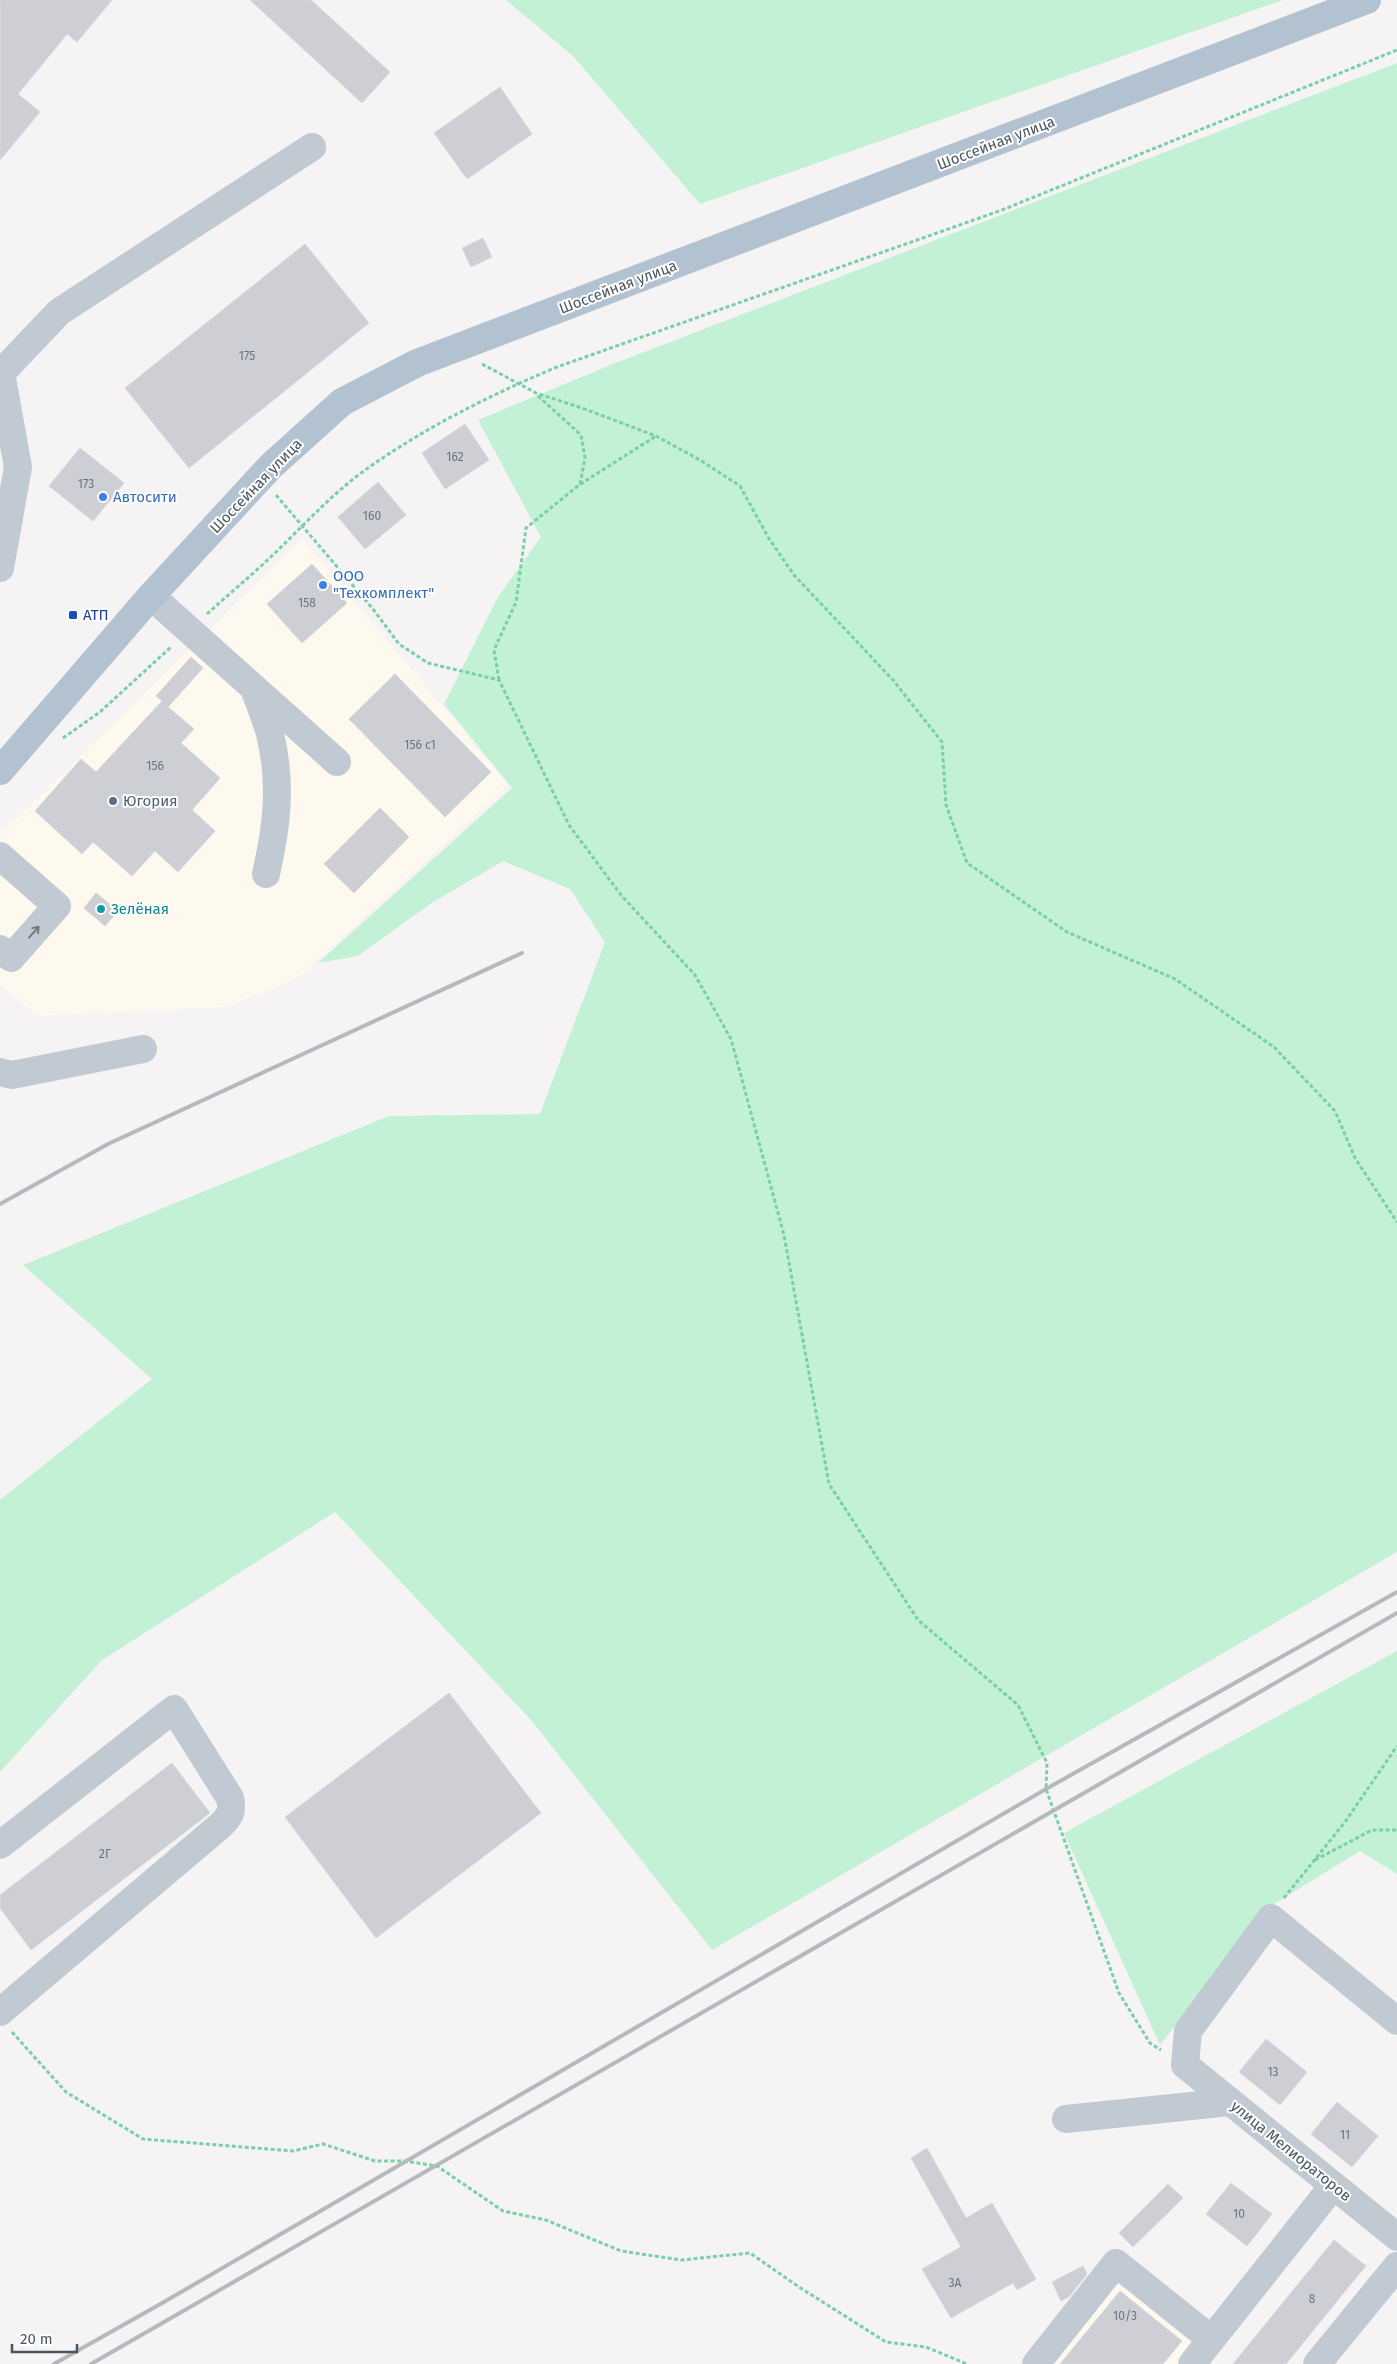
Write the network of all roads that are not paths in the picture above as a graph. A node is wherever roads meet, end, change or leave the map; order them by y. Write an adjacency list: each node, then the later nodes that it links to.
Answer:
1 (1367, 0): 5 (main road, Шоссейная улица)
2 (312, 147): 3 (street)
3 (9, 462): 4 (street)
4 (0, 568)
5 (152, 596): 6 (street); 8 (main road, Шоссейная улица)
6 (254, 689): 7 (street); 10 (street)
7 (337, 762)
8 (0, 771)
9 (0, 856): 11 (street, one-way to 9)
10 (266, 874)
11 (0, 949)
12 (143, 1049): 13 (street)
13 (0, 1072)
14 (0, 1845): 15 (street)
15 (3, 2020)
16 (1397, 2021): 17 (street, улица Мелиораторов)
17 (1230, 2102): 18 (street); 19 (street, улица Мелиораторов)
18 (1066, 2119)
19 (1333, 2186): 20 (street, улица Мелиораторов); 22 (street)
20 (1397, 2237)
21 (1397, 2266): 25 (street)
22 (1212, 2340): 23 (street); 24 (street)
23 (1036, 2364)
24 (1192, 2364)
25 (1317, 2364)

